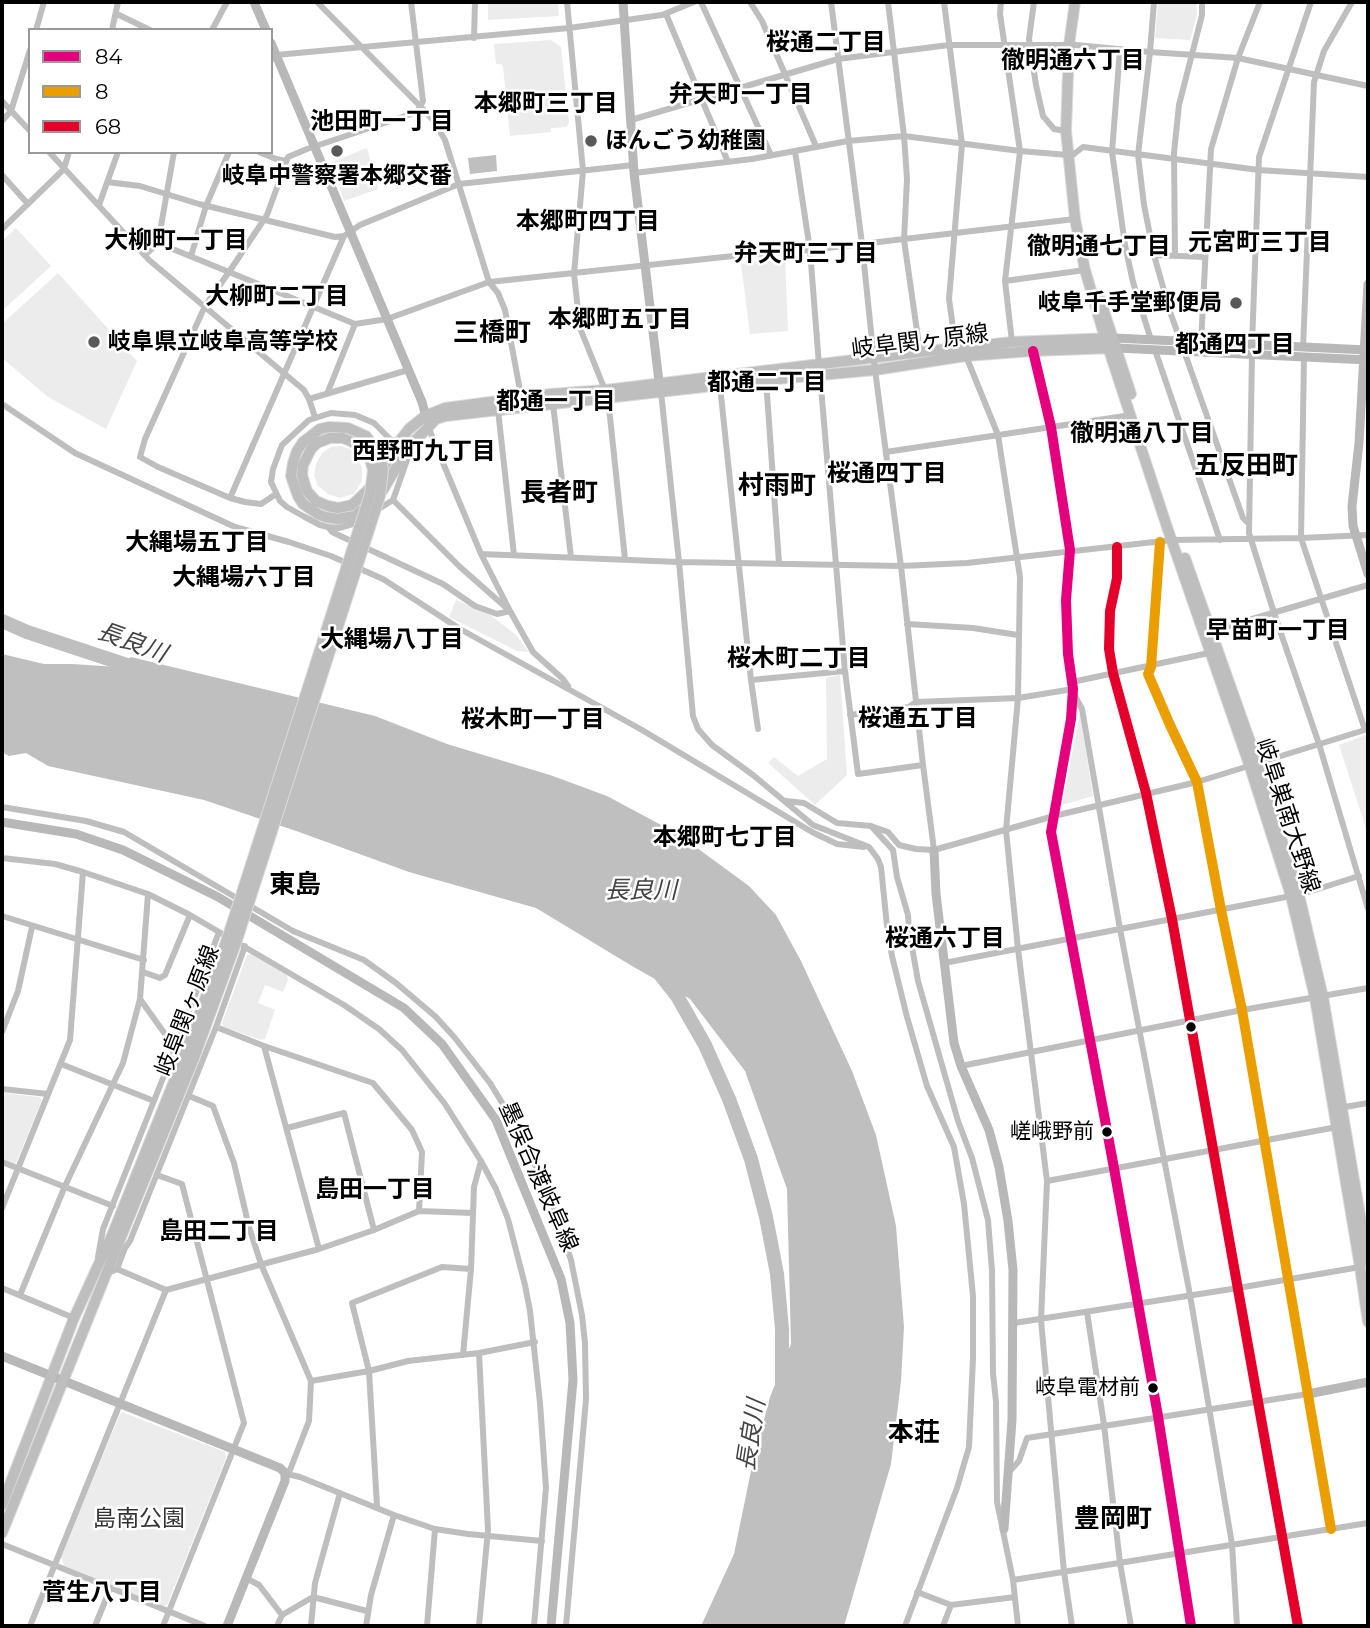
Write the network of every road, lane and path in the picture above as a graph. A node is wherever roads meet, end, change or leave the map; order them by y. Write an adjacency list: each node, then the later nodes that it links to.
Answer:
1 (44, 2): 28 (street)
2 (118, 2): 25 (street)
3 (227, 2): 31 (street)
4 (254, 2): 32 (street)
5 (317, 2): 40 (street)
6 (411, 2): 35 (street)
7 (475, 2): 34 (street)
8 (567, 2): 33 (street)
9 (623, 2): 27 (street)
10 (694, 2): 26 (street)
11 (702, 2): 53 (street)
12 (750, 2): 50 (street)
13 (831, 2): 48 (street)
14 (888, 2): 42 (street)
15 (944, 2): 38 (street)
16 (1001, 2): 36 (street)
17 (1034, 2): 37 (street)
18 (1075, 2): 39 (main road)
19 (1082, 2): 39 (main road)
20 (1154, 2): 43 (street)
21 (1202, 2): 44 (street)
22 (1260, 2): 47 (street)
23 (1311, 2): 49 (street)
24 (1352, 2): 51 (street)
25 (117, 14): 29 (street); 30 (street)
26 (666, 14): 27 (street); 54 (street)
27 (624, 19): 33 (street); 58 (street)
28 (37, 28)
29 (113, 28)
30 (146, 28)
31 (213, 28)
32 (265, 28)
33 (569, 29): 34 (street); 85 (street)
34 (474, 38): 35 (street)
35 (416, 42): 40 (street); 56 (street)
36 (1004, 44): 37 (street); 38 (street); 68 (street)
37 (1030, 44): 39 (street); 61 (street)
38 (949, 45): 42 (street); 64 (street)
39 (1073, 45): 41 (street); 61 (main road); 76 (main road)
40 (360, 47): 46 (street); 56 (street)
41 (1120, 49): 43 (street); 69 (street)
42 (894, 51): 48 (street); 62 (street)
43 (1150, 52): 44 (street); 78 (street)
44 (1192, 55): 47 (street); 79 (street)
45 (28, 56): 57 (street)
46 (274, 58): 65 (street)
47 (1238, 58): 49 (street); 82 (street)
48 (838, 59): 50 (street); 63 (street)
49 (1288, 69): 51 (street); 86 (street)
50 (785, 73): 53 (street); 66 (street)
51 (1316, 75): 52 (street); 87 (street)
52 (1368, 86)
53 (741, 88): 54 (street); 77 (street)
54 (702, 99): 58 (street); 81 (street)
55 (2, 101): 57 (street)
56 (421, 107): 65 (street); 91 (street)
57 (11, 111): 59 (street); 60 (street)
58 (631, 120): 84 (street)
59 (2, 121)
60 (28, 129)
61 (1066, 131): 76 (main road)
62 (904, 136): 63 (street); 64 (street); 102 (street)
63 (848, 141): 66 (street); 104 (street)
64 (962, 144): 68 (street); 101 (street)
65 (315, 146): 80 (street); 100 (street)
66 (816, 146): 67 (street)
67 (795, 151): 77 (street); 105 (street)
68 (1020, 151): 76 (street); 98 (street)
69 (1112, 152): 76 (street); 78 (street); 125 (street)
70 (51, 154): 83 (street)
71 (68, 154): 83 (street)
72 (117, 154): 90 (street)
73 (174, 154): 92 (street)
74 (228, 154): 95 (street)
75 (264, 154): 80 (street)
76 (1071, 154): 96 (main road); 123 (main road)
77 (771, 155): 81 (street)
78 (1138, 155): 79 (street); 106 (street)
79 (1174, 160): 82 (street); 109 (street)
80 (286, 161): 97 (street)
81 (728, 162): 84 (street)
82 (1209, 164): 86 (street); 110 (street)
83 (64, 169): 93 (street); 94 (street)
84 (634, 169): 85 (street); 111 (street)
85 (583, 170): 91 (street); 114 (street)
86 (1259, 170): 87 (street); 128 (street)
87 (1310, 174): 89 (street); 131 (street)
88 (2, 176): 93 (street)
89 (1368, 177)
90 (107, 182): 92 (street); 94 (street)
91 (459, 184): 100 (street); 116 (street)
92 (166, 194): 95 (street); 103 (street)
93 (28, 204): 99 (street)
94 (99, 205): 107 (street)
95 (206, 206): 97 (street); 108 (street)
96 (1075, 219): 98 (street); 112 (main road)
97 (264, 220): 100 (street); 113 (street)
98 (1011, 227): 101 (street); 115 (street)
99 (2, 229)
100 (347, 233): 119 (street); 120 (street)
101 (956, 234): 102 (street); 127 (street)
102 (904, 240): 104 (street); 130 (street)
103 (158, 243): 107 (street); 108 (street)
104 (862, 244): 105 (street); 134 (street)
105 (810, 250): 111 (street); 136 (street)
106 (1154, 254): 109 (street); 126 (street)
107 (145, 255): 118 (street)
108 (191, 256): 113 (street)
109 (1175, 256): 110 (street)
110 (1205, 257): 124 (street)
111 (645, 267): 114 (street); 141 (street)
112 (1085, 270): 115 (street); 123 (main road)
113 (229, 272): 118 (street); 119 (street)
114 (574, 274): 116 (street); 143 (street)
115 (1005, 281): 122 (street)
116 (489, 282): 120 (street); 145 (street)
117 (1368, 284): 132 (street)
118 (205, 306): 138 (street); 157 (street)
119 (312, 306): 121 (street); 138 (street)
120 (387, 319): 121 (street); 135 (street)
121 (355, 324): 142 (street)
122 (1012, 342): 123 (main road, 岐阜関ヶ原線); 127 (main road, 岐阜関ヶ原線)
123 (1111, 343): 125 (street); 129 (main road, 岐阜関ヶ原線); 149 (main road, 岐阜巣南大野線); 165 (main road, 岐阜巣南大野線)
124 (1201, 343): 126 (street); 128 (street)
125 (1153, 345): 126 (street); 166 (street)
126 (1182, 347): 128 (street); 159 (street)
127 (956, 349): 130 (main road, 岐阜関ヶ原線)
128 (1252, 350): 131 (street); 159 (street)
129 (1033, 351): 133 (main road, 岐阜関ヶ原線); 152 (street)
130 (920, 352): 134 (main road, 岐阜関ヶ原線)
131 (1303, 352): 132 (street); 163 (street)
132 (1366, 355): 162 (street)
133 (966, 356): 137 (main road, 岐阜関ヶ原線); 153 (street)
134 (874, 358): 136 (main road, 岐阜関ヶ原線); 137 (street)
135 (408, 370): 142 (street); 151 (street)
136 (819, 370): 137 (main road, 岐阜関ヶ原線); 139 (main road, 岐阜関ヶ原線); 141 (main road, 岐阜関ヶ原線); 178 (street)
137 (875, 370): 155 (street)
138 (284, 372): 144 (street); 157 (street)
139 (766, 380): 140 (main road, 岐阜関ヶ原線); 177 (street)
140 (720, 386): 141 (main road, 岐阜関ヶ原線); 176 (street)
141 (660, 387): 143 (main road, 岐阜関ヶ原線); 175 (street)
142 (327, 394): 144 (street)
143 (606, 394): 145 (main road, 岐阜関ヶ原線); 147 (main road, 岐阜関ヶ原線); 174 (street)
144 (309, 399): 150 (street)
145 (523, 403): 147 (main road, 岐阜関ヶ原線); 148 (main road, 岐阜関ヶ原線); 151 (main road, 岐阜関ヶ原線)
146 (2, 404): 194 (street)
147 (552, 404): 172 (street)
148 (498, 410): 151 (main road, 岐阜関ヶ原線); 171 (street)
149 (1131, 415): 152 (street); 165 (main road, 岐阜巣南大野線)
150 (315, 417): 154 (street); 156 (street)
151 (427, 421): 154 (main road, 岐阜関ヶ原線); 170 (street)
152 (1051, 427): 153 (street); 169 (street)
153 (998, 435): 155 (street); 173 (street)
154 (404, 444): 158 (street); 277 (main road, 岐阜関ヶ原線, bridge)
155 (886, 452): 179 (street)
156 (276, 494): 157 (street); 160 (street)
157 (230, 498)
158 (393, 500): 160 (street); 183 (street)
159 (1250, 524): 164 (street)
160 (328, 527): 183 (street)
161 (1368, 535): 162 (street)
162 (1356, 536): 163 (street); 180 (street)
163 (1301, 538): 164 (street); 182 (street)
164 (1251, 539): 166 (street); 184 (street)
165 (1175, 540): 166 (street); 167 (street); 186 (main road, 岐阜巣南大野線); 188 (main road, 岐阜巣南大野線)
166 (1220, 540)
167 (1160, 542): 168 (street); 189 (street)
168 (1117, 547): 169 (street); 191 (street)
169 (1070, 550): 173 (street); 193 (street)
170 (481, 554): 171 (street); 183 (street)
171 (514, 555): 172 (street)
172 (570, 557): 174 (street)
173 (1018, 558): 179 (street); 187 (street)
174 (625, 559): 175 (street)
175 (679, 562): 176 (street); 205 (street)
176 (740, 563): 177 (street); 192 (street)
177 (779, 563): 178 (street)
178 (835, 564): 179 (street); 190 (street)
179 (901, 566): 185 (street)
180 (1368, 574)
181 (1368, 585): 182 (street)
182 (1321, 599): 184 (street); 199 (street)
183 (510, 611): 194 (street)
184 (1274, 613): 186 (street); 200 (street)
185 (907, 624): 187 (street); 196 (street)
186 (1211, 631): 202 (main road, 岐阜巣南大野線)
187 (1018, 635): 195 (street)
188 (1209, 653): 189 (street); 202 (main road, 岐阜巣南大野線)
189 (1151, 667): 191 (street); 203 (street)
190 (845, 671): 192 (street); 197 (street)
191 (1113, 673): 193 (street); 204 (street)
192 (751, 680): 198 (street)
193 (1072, 688): 195 (street); 206 (street); 208 (street)
194 (569, 689): 212 (street)
195 (1018, 698): 196 (street); 211 (street)
196 (916, 702): 197 (street); 201 (street)
197 (849, 715): 201 (street)
198 (758, 729)
199 (1367, 729): 200 (street)
200 (1319, 744): 202 (street); 216 (street)
201 (923, 765): 213 (street)
202 (1254, 765): 203 (street); 218 (main road, 岐阜巣南大野線)
203 (1197, 782): 204 (street); 220 (street)
204 (1146, 793): 206 (street); 223 (street)
205 (784, 801): 210 (street); 212 (street)
206 (1099, 805): 208 (street); 225 (street)
207 (2, 807): 349 (street)
208 (1054, 816): 211 (street); 228 (street)
209 (2, 822): 348 (street, 墨俣合渡岐阜線)
210 (871, 826): 213 (street); 315 (street)
211 (1006, 830): 213 (street); 230 (street)
212 (869, 847): 330 (street)
213 (934, 850): 232 (street)
214 (2, 858): 215 (street)
215 (83, 872): 217 (street); 227 (street)
216 (1359, 876): 218 (street); 219 (street)
217 (148, 894): 221 (street); 231 (street)
218 (1295, 895): 220 (street); 235 (main road, 岐阜巣南大野線)
219 (1368, 909)
220 (1221, 910): 223 (street); 237 (street)
221 (190, 915): 226 (street); 233 (street)
222 (2, 916): 224 (street)
223 (1172, 919): 225 (street); 238 (street)
224 (32, 927): 227 (street); 241 (street)
225 (1120, 929): 228 (street); 240 (street)
226 (219, 932): 229 (street); 244 (street)
227 (79, 939): 231 (street); 246 (street)
228 (1070, 939): 230 (street); 242 (street)
229 (245, 946): 239 (street); 260 (street)
230 (1018, 949): 232 (street); 245 (street)
231 (144, 960): 233 (street)
232 (944, 963): 247 (street)
233 (143, 972): 236 (street)
234 (1368, 988): 235 (street)
235 (1319, 998): 237 (street); 254 (main road, 岐阜巣南大野線)
236 (140, 999): 244 (street); 248 (street)
237 (1242, 1010): 238 (street); 257 (street)
238 (1191, 1020): 240 (street); 258 (street)
239 (216, 1027): 243 (street); 251 (street)
240 (1140, 1030): 242 (street); 259 (street)
241 (2, 1032)
242 (1090, 1041): 245 (street); 263 (street)
243 (264, 1046): 256 (street); 269 (street)
244 (175, 1048): 252 (street)
245 (1031, 1052): 247 (street); 265 (street)
246 (61, 1063): 248 (street); 250 (street)
247 (961, 1066): 290 (street)
248 (114, 1084): 252 (street); 266 (street)
249 (2, 1089): 250 (street)
250 (48, 1094): 262 (street)
251 (189, 1096): 264 (street); 273 (street)
252 (154, 1101): 267 (street)
253 (1368, 1103): 254 (street)
254 (1338, 1108): 255 (main road, 岐阜巣南大野線); 274 (main road, 岐阜巣南大野線)
255 (1337, 1127): 257 (street); 274 (main road, 岐阜巣南大野線)
256 (288, 1128): 271 (street); 272 (street)
257 (1264, 1140): 258 (street); 279 (street)
258 (1214, 1149): 259 (street); 281 (street)
259 (1164, 1158): 263 (street); 283 (street)
260 (481, 1161): 270 (street); 291 (street)
261 (2, 1162): 262 (street)
262 (18, 1168): 266 (street); 268 (street)
263 (1114, 1168): 265 (street); 285 (street)
264 (157, 1175): 275 (street); 278 (street)
265 (1047, 1181): 288 (street)
266 (65, 1186): 267 (street); 284 (street)
267 (113, 1206): 277 (street)
268 (2, 1208)
269 (419, 1211): 270 (street); 271 (street)
270 (473, 1213): 276 (street)
271 (374, 1230): 272 (street)
272 (319, 1249): 273 (street)
273 (261, 1264): 278 (street); 297 (street)
274 (1364, 1264): 279 (street); 289 (main road, 岐阜巣南大野線)
275 (117, 1269): 277 (street); 282 (street)
276 (471, 1269): 293 (street); 295 (street)
277 (100, 1273): 287 (main road, 岐阜関ヶ原線); 296 (main road, 岐阜関ヶ原線)
278 (207, 1279): 282 (street); 306 (street)
279 (1288, 1279): 281 (street); 299 (street)
280 (2, 1288): 284 (street)
281 (1238, 1288): 283 (street); 300 (street)
282 (166, 1290): 301 (street)
283 (1190, 1294): 285 (street); 302 (street)
284 (20, 1295): 287 (street)
285 (1137, 1303): 286 (street); 303 (street)
286 (1087, 1312): 288 (street); 304 (street)
287 (75, 1318): 296 (main road, 岐阜関ヶ原線)
288 (1041, 1320): 290 (street); 305 (street)
289 (1368, 1322)
290 (1014, 1323): 308 (street)
291 (535, 1342): 292 (street); 320 (street)
292 (479, 1353): 293 (street); 318 (street)
293 (463, 1354): 295 (street)
294 (2, 1356): 296 (street)
295 (369, 1371): 297 (street); 311 (street)
296 (58, 1378): 301 (street); 310 (main road, 岐阜関ヶ原線); 317 (main road, 岐阜関ヶ原線)
297 (311, 1381): 307 (street)
298 (1368, 1382): 299 (street)
299 (1308, 1394): 300 (street); 314 (street)
300 (1259, 1401): 302 (street); 319 (street)
301 (120, 1404): 306 (street); 325 (street)
302 (1209, 1409): 303 (street); 322 (street)
303 (1158, 1416): 304 (street); 323 (street)
304 (1104, 1425): 305 (street); 324 (street)
305 (1052, 1433): 308 (street); 326 (street)
306 (233, 1449): 307 (street); 335 (street)
307 (285, 1473): 309 (street); 327 (street)
308 (1008, 1473): 315 (street)
309 (340, 1493): 311 (street); 331 (street)
310 (2, 1505)
311 (377, 1506): 312 (street)
312 (394, 1515): 316 (street); 334 (street)
313 (1368, 1522): 314 (street)
314 (1331, 1528): 319 (street)
315 (1004, 1529): 328 (street)
316 (435, 1530): 318 (street); 345 (street)
317 (2, 1533)
318 (488, 1535): 320 (street); 346 (street)
319 (1283, 1536): 322 (street); 357 (street)
320 (542, 1541): 347 (street)
321 (2, 1544): 325 (street)
322 (1232, 1545): 323 (street); 356 (street)
323 (1179, 1553): 324 (street); 355 (street)
324 (1121, 1563): 326 (street); 354 (street)
325 (54, 1566): 329 (street); 337 (street)
326 (1064, 1572): 328 (street); 353 (street)
327 (246, 1578): 336 (street); 341 (street)
328 (1013, 1580): 332 (street)
329 (110, 1589): 335 (street); 338 (street)
330 (917, 1592): 333 (street); 350 (street)
331 (313, 1597): 334 (street); 336 (street); 343 (street)
332 (1015, 1597): 333 (street); 352 (street)
333 (951, 1605): 351 (street)
334 (367, 1611): 344 (street)
335 (169, 1612): 339 (street); 340 (street)
336 (282, 1615): 342 (street)
337 (30, 1626)
338 (95, 1626)
339 (163, 1626)
340 (205, 1626)
341 (227, 1626)
342 (278, 1626)
343 (311, 1626)
344 (366, 1626)
345 (427, 1626)
346 (479, 1626)
347 (534, 1626)
348 (551, 1626)
349 (566, 1626)
350 (905, 1626)
351 (943, 1626)
352 (1018, 1626)
353 (1072, 1626)
354 (1131, 1626)
355 (1191, 1626)
356 (1237, 1626)
357 (1298, 1626)

